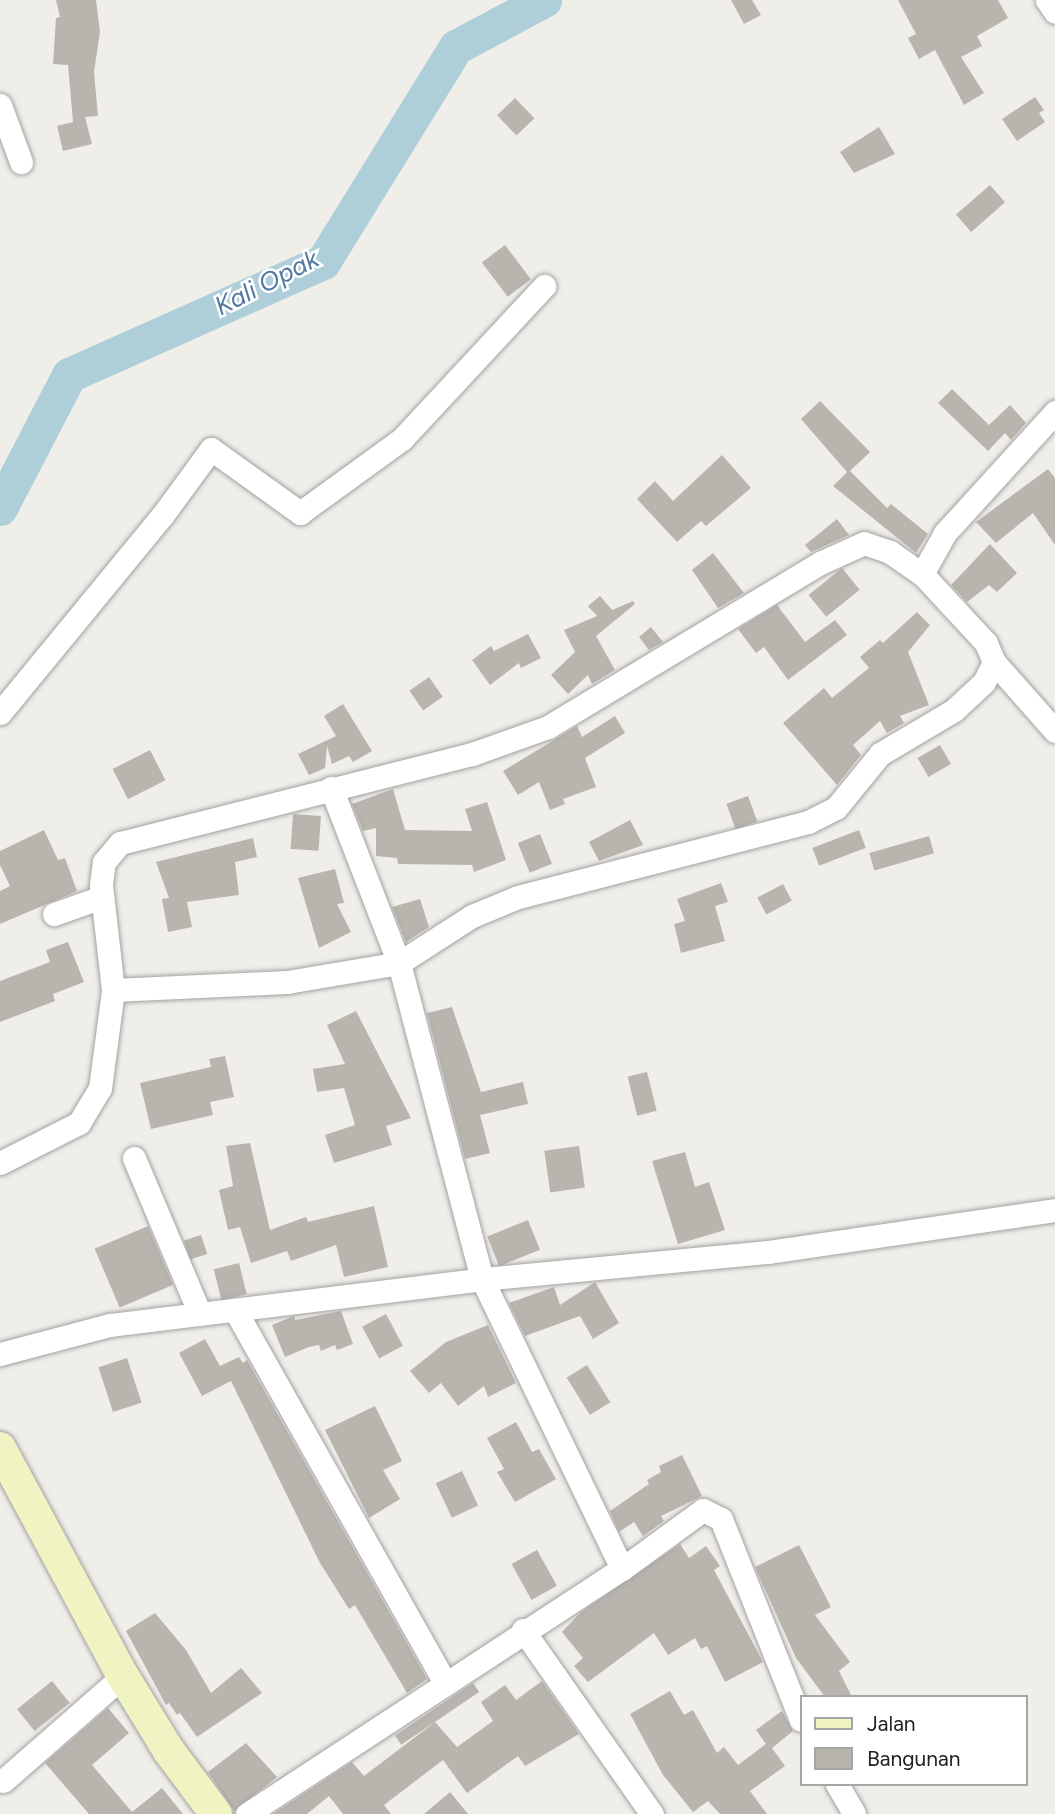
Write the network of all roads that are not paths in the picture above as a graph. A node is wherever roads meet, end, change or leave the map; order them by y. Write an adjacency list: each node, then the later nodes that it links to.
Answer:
1 (1047, 0): 2 (street)
2 (1055, 12)
3 (0, 105): 4 (street)
4 (21, 162)
5 (544, 286): 9 (street)
6 (1055, 412): 7 (street)
7 (922, 574): 8 (street); 11 (street)
8 (994, 662): 10 (street); 14 (street)
9 (0, 713)
10 (1055, 731)
11 (331, 788): 12 (street); 14 (street)
12 (102, 897): 13 (street); 15 (street)
13 (54, 914)
14 (398, 962): 15 (street); 19 (street)
15 (113, 990): 17 (street)
16 (134, 1158): 21 (street)
17 (0, 1163)
18 (1055, 1210): 19 (street)
19 (482, 1279): 20 (street); 24 (street)
20 (235, 1310): 21 (street); 27 (street)
21 (200, 1314): 22 (street)
22 (0, 1354)
23 (0, 1448): 26 (street)
24 (622, 1569): 25 (street); 28 (street)
25 (523, 1630): 27 (street); 33 (street)
26 (123, 1676): 29 (street); 31 (street)
27 (446, 1684): 32 (street)
28 (800, 1717)
29 (3, 1781)
30 (838, 1786): 34 (street)
31 (216, 1814)
32 (247, 1814)
33 (652, 1814)
34 (854, 1814)

